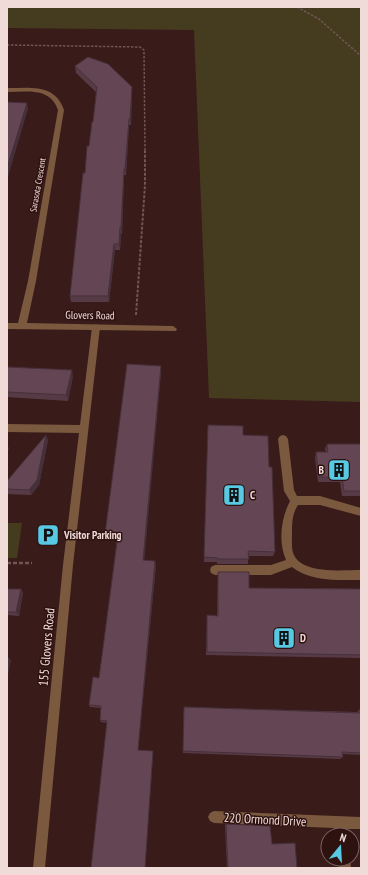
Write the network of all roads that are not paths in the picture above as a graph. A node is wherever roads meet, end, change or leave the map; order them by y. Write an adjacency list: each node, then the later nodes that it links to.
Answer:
1 (7, 90): 3 (street, Sarasota Crescent)
2 (7, 326): 3 (street, Glovers Road)
3 (22, 326): 4 (street, Glovers Road)
4 (96, 327): 5 (street, Glovers Road); 7 (lane, 155 Glovers Road)
5 (174, 329)
6 (7, 428): 7 (lane)
7 (84, 429): 18 (lane, 155 Glovers Road)
8 (283, 439): 9 (lane)
9 (295, 501): 10 (lane); 11 (lane)
10 (361, 512)
11 (293, 562): 12 (lane); 13 (lane)
12 (215, 570)
13 (361, 575)
14 (214, 817): 16 (lane, 220 Ormond Drive)
15 (361, 823): 17 (lane, 220 Ormond Drive)
16 (320, 827)
17 (347, 827)
18 (39, 868)

